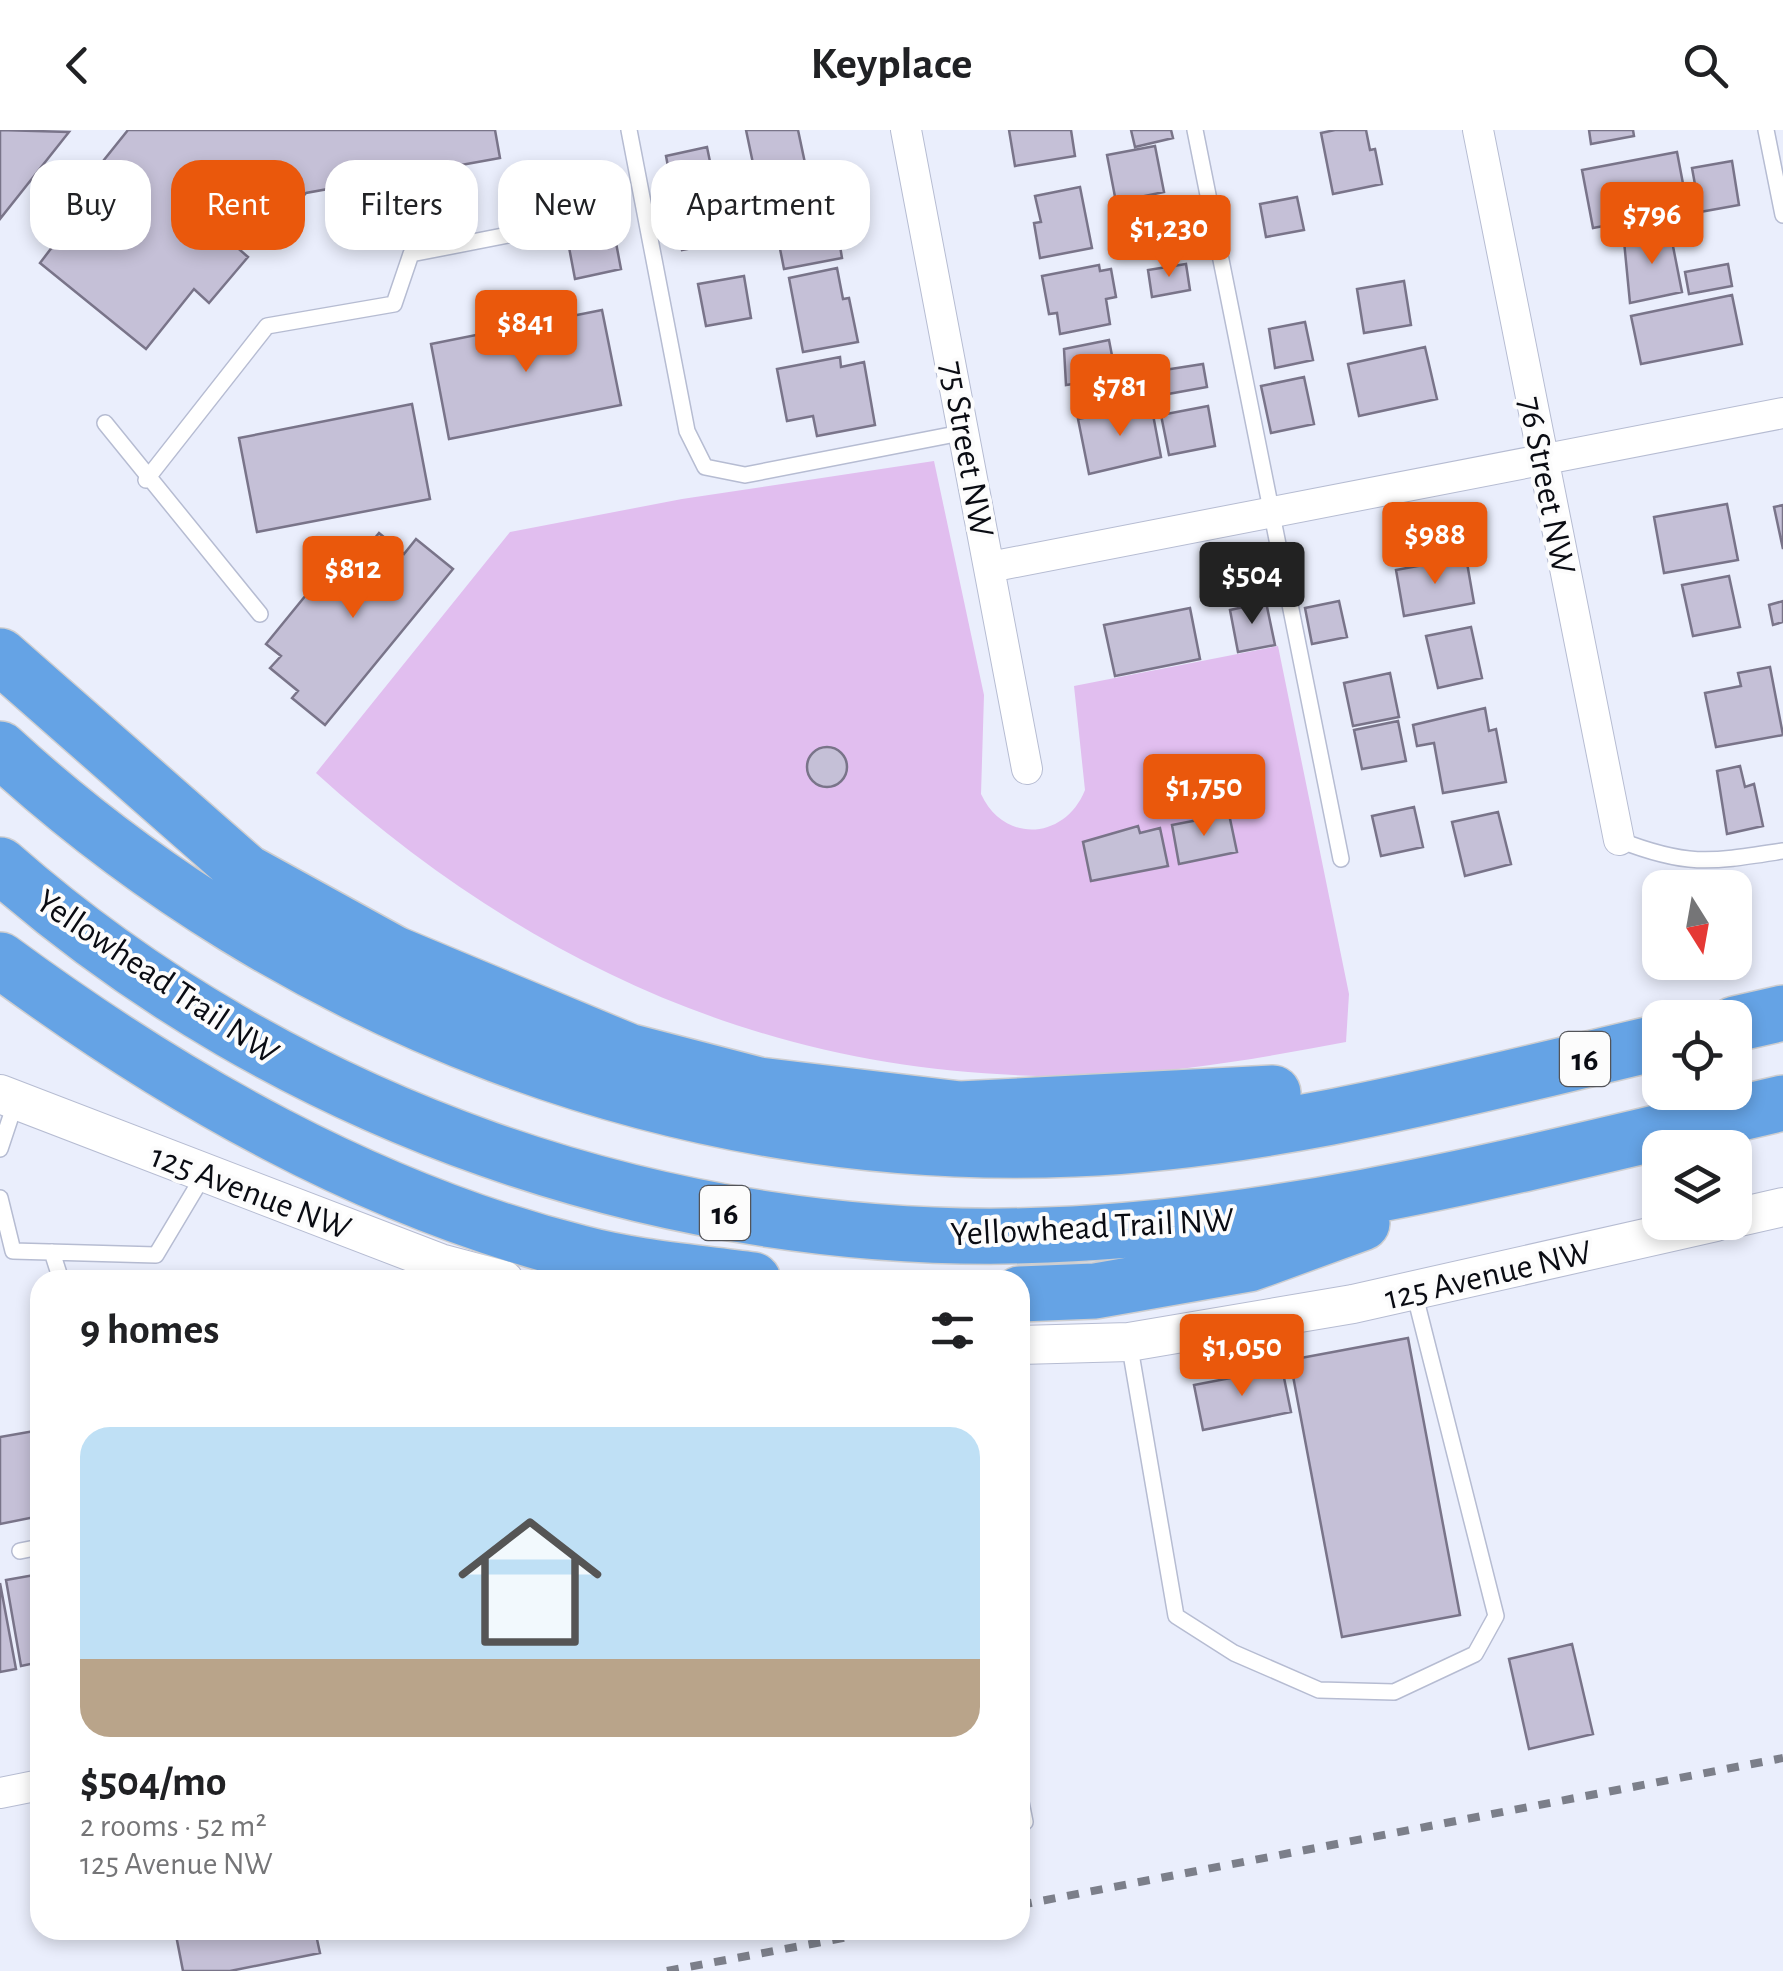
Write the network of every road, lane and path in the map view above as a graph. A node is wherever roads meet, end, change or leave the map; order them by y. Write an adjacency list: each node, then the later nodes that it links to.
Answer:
1 (629, 130): 10 (lane)
2 (906, 130): 10 (street, 75 Street NW)
3 (1195, 130): 13 (lane)
4 (1478, 130): 11 (street, 76 Street NW)
5 (1766, 130): 6 (lane)
6 (1783, 215)
7 (498, 238): 12 (lane)
8 (1783, 414): 11 (street)
9 (104, 424): 12 (lane)
10 (966, 432): 14 (street, 75 Street NW)
11 (1543, 460): 13 (street); 19 (street, 76 Street NW)
12 (146, 480): 15 (lane)
13 (1268, 512): 14 (street); 21 (lane)
14 (990, 567): 18 (street, 75 Street NW)
15 (260, 614)
16 (0, 656): 27 (highway)
17 (0, 749): 27 (highway, 16)
18 (1027, 769)
19 (1619, 840): 20 (lane)
20 (1783, 852)
21 (1341, 859)
22 (0, 866): 31 (highway, Yellowhead Trail NW / 16)
23 (0, 960): 40 (highway)
24 (1783, 1012): 25 (highway)
25 (1752, 1020)
26 (1642, 1046): 27 (highway, 16)
27 (1511, 1077)
28 (8, 1098): 30 (lane); 32 (street, 125 Avenue NW)
29 (1783, 1104): 31 (highway, Yellowhead Trail NW / 16)
30 (0, 1150)
31 (1531, 1162): 42 (highway)
32 (204, 1173): 37 (lane); 39 (street, 125 Avenue NW)
33 (0, 1198): 37 (lane)
34 (1783, 1208): 35 (street)
35 (1752, 1214)
36 (1642, 1239): 41 (street, 125 Avenue NW)
37 (52, 1252): 38 (lane)
38 (58, 1270)
39 (466, 1270)
40 (687, 1270)
41 (1413, 1290): 43 (street, 125 Avenue NW); 43 (lane)
42 (1030, 1294)
43 (1129, 1342): 44 (street, 125 Avenue NW)
44 (1030, 1345)
45 (30, 1548): 46 (lane)
46 (20, 1550)
47 (30, 1787): 48 (street)
48 (0, 1793)

